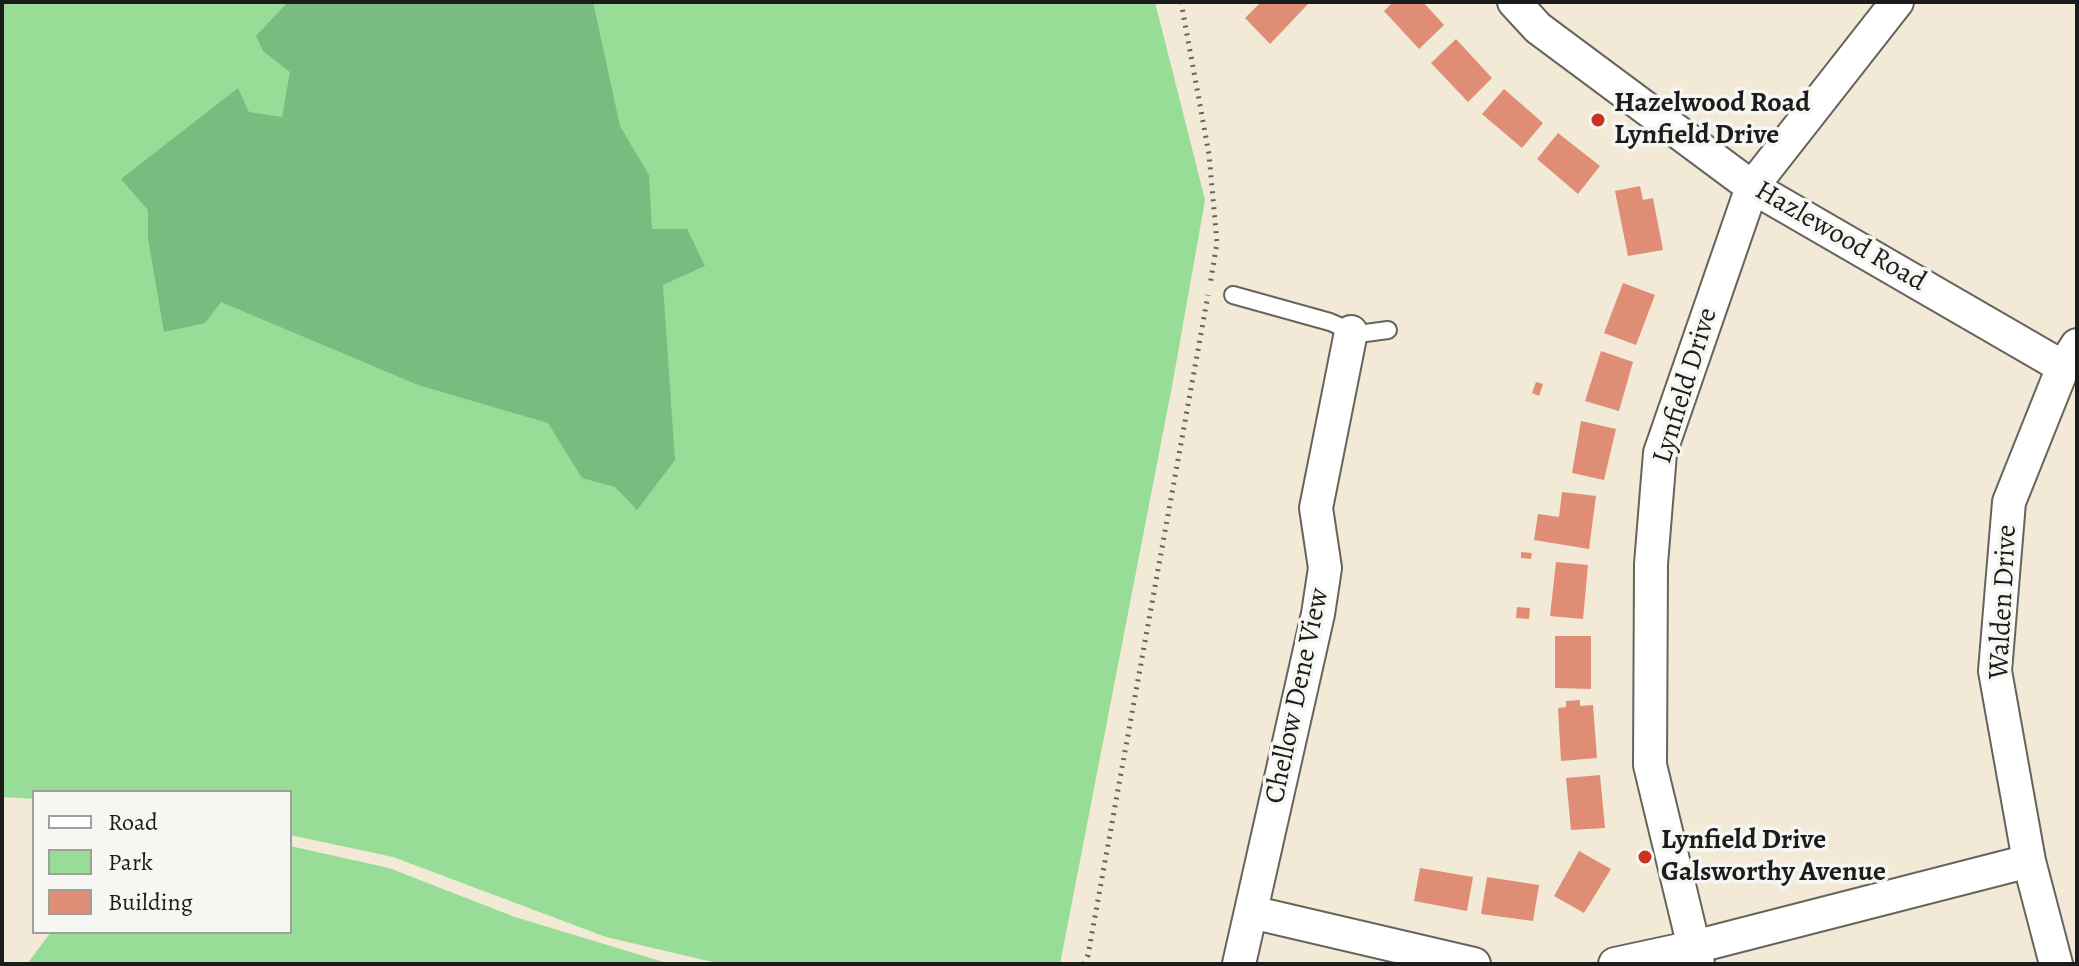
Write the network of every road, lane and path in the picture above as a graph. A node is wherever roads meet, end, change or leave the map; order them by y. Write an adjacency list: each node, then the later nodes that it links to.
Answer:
1 (1181, 2): 12 (path)
2 (1514, 2): 4 (street, Hazlewood Road)
3 (1897, 2): 4 (street, Lynfield Drive)
4 (1752, 187): 8 (street, Hazlewood Road); 11 (street, Lynfield Drive)
5 (1233, 295): 7 (lane)
6 (1388, 330): 7 (lane)
7 (1351, 332): 10 (street, Chellow Dene View)
8 (2070, 356): 9 (street, Walden Drive)
9 (2029, 861): 11 (street); 16 (street, Walden Drive)
10 (1251, 912): 13 (street, Chellow Dene View); 14 (street)
11 (1696, 956): 15 (street)
12 (1084, 964)
13 (1239, 964)
14 (1474, 964)
15 (1615, 964)
16 (2056, 964)

